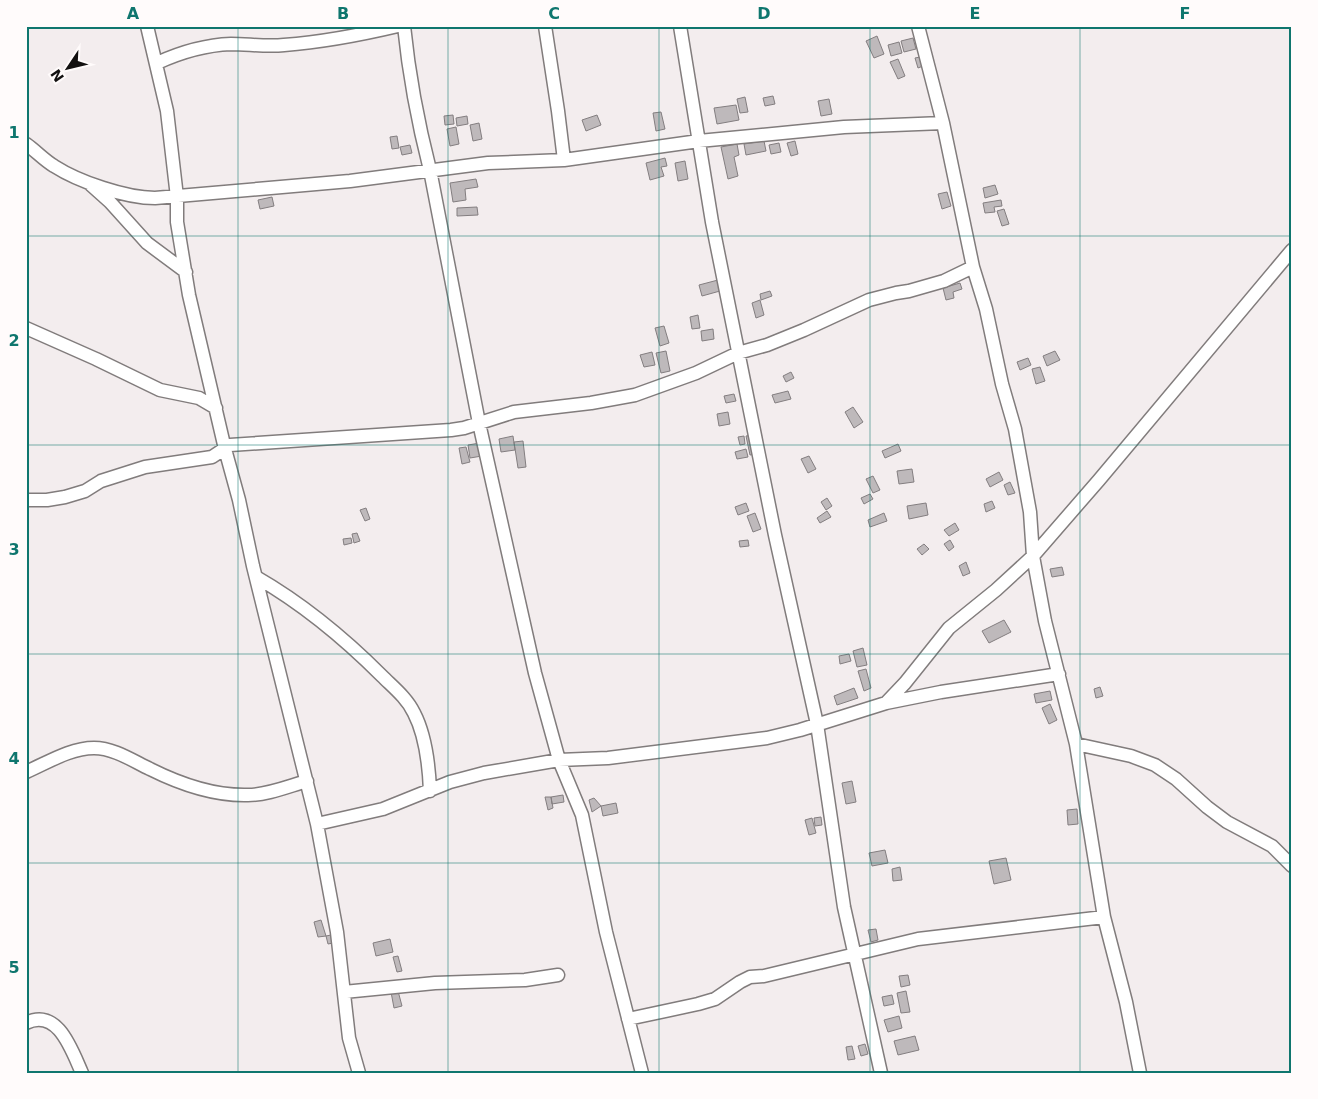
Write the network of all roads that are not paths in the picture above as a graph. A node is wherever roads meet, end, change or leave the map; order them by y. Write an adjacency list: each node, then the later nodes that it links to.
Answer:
1 (148, 26): 7 (street)
2 (398, 26): 7 (street)
3 (404, 26): 12 (street)
4 (545, 26): 11 (street)
5 (680, 26): 9 (street)
6 (918, 26): 8 (street)
7 (157, 63): 14 (street)
8 (943, 123): 9 (street); 16 (street)
9 (699, 140): 11 (street); 19 (street)
10 (26, 144): 13 (street)
11 (564, 160): 12 (street)
12 (430, 170): 14 (street); 21 (street)
13 (88, 182): 14 (street); 17 (street)
14 (177, 197): 17 (street)
15 (1292, 250): 24 (street)
16 (973, 267): 19 (street); 24 (street)
17 (186, 272): 20 (street)
18 (26, 328): 20 (street)
19 (738, 353): 21 (street); 28 (street)
20 (216, 408): 22 (street)
21 (479, 423): 22 (street); 30 (street)
22 (225, 448): 23 (street); 25 (street)
23 (26, 500)
24 (1033, 556): 26 (street); 27 (street)
25 (256, 577): 32 (street); 33 (street)
26 (1059, 674): 27 (street); 29 (street)
27 (886, 703): 28 (street)
28 (817, 724): 30 (street); 37 (street)
29 (1076, 744): 35 (street); 36 (street)
30 (560, 760): 33 (street); 40 (street)
31 (26, 772): 32 (street)
32 (308, 781): 34 (street)
33 (430, 791): 34 (street)
34 (318, 824): 39 (street)
35 (1292, 866)
36 (1104, 916): 37 (street); 46 (street)
37 (856, 954): 40 (street); 45 (street)
38 (558, 975): 39 (street)
39 (344, 992): 43 (street)
40 (628, 1019): 44 (street)
41 (26, 1023): 42 (street)
42 (82, 1073)
43 (358, 1073)
44 (642, 1073)
45 (881, 1073)
46 (1140, 1073)

